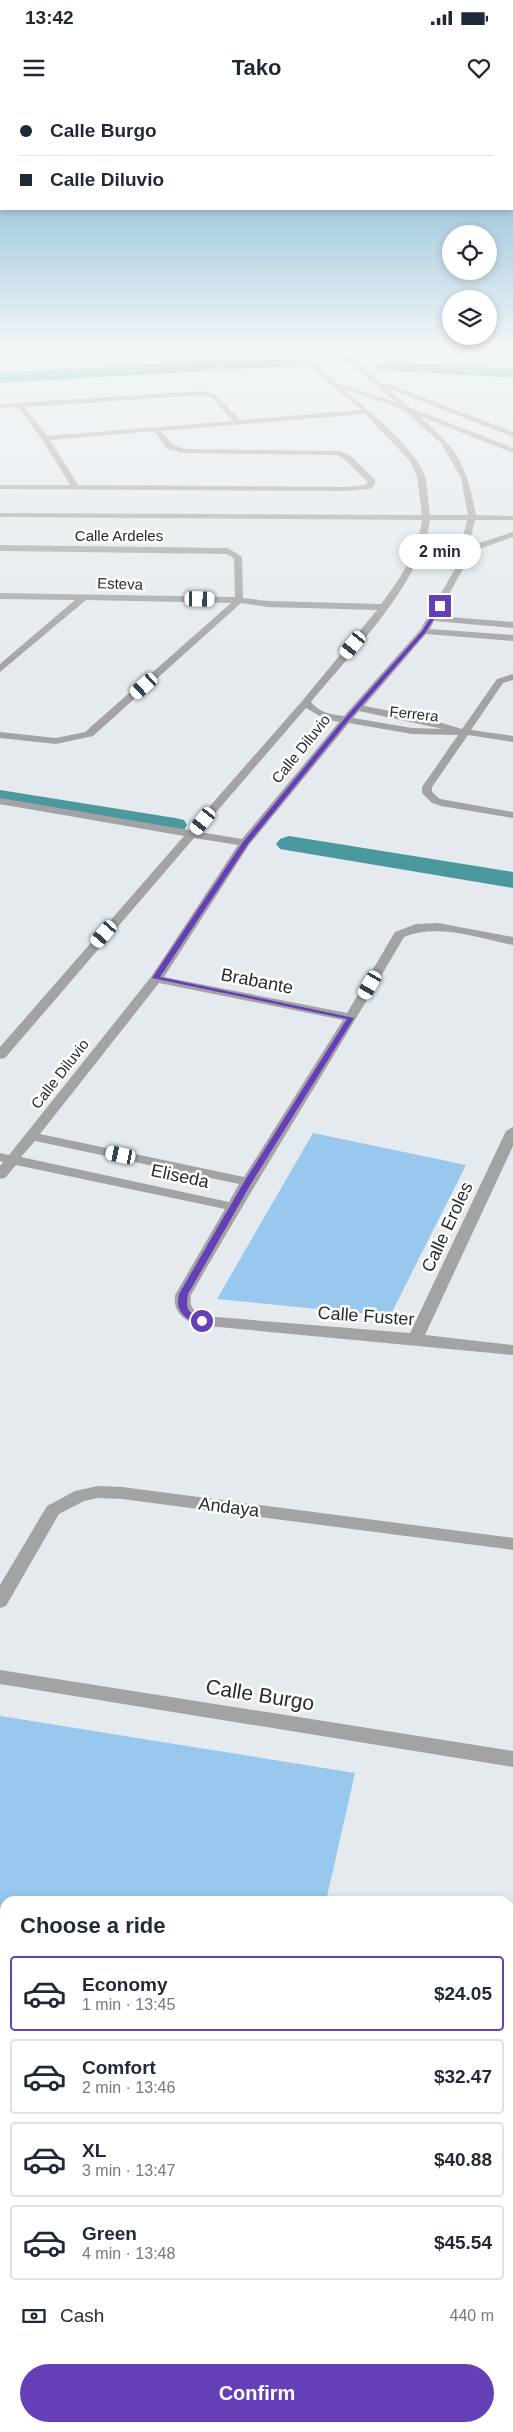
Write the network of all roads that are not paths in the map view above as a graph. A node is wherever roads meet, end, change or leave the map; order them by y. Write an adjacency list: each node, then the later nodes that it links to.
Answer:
1 (56, 456): 6 (street)
2 (344, 456): 6 (street)
3 (408, 456): 9 (street, Calle Diluvio)
4 (453, 456): 10 (street, Calle Diluvio)
5 (0, 487): 6 (street)
6 (76, 487)
7 (0, 515): 9 (street)
8 (513, 518): 10 (street)
9 (426, 521): 10 (street); 11 (street); 20 (street, Calle Diluvio)
10 (472, 521): 12 (street); 15 (street, Calle Diluvio)
11 (0, 523)
12 (513, 525)
13 (513, 534): 15 (street)
14 (0, 548): 19 (street, Calle Ardeles)
15 (464, 556): 21 (street, Calle Diluvio)
16 (0, 596): 17 (street, Esteva)
17 (85, 596): 19 (street, Esteva); 25 (street)
18 (336, 596): 19 (street, Esteva)
19 (239, 600): 20 (street, Esteva); 31 (street)
20 (384, 607): 27 (street, Calle Diluvio)
21 (433, 618): 22 (street); 23 (street, Calle Diluvio)
22 (513, 625)
23 (424, 631): 24 (street); 28 (street, Calle Diluvio)
24 (513, 638)
25 (0, 669)
26 (512, 677): 30 (street)
27 (306, 702): 29 (street, Ferrera); 35 (street, Calle Diluvio)
28 (358, 708): 29 (street, Calle Diluvio); 30 (street, Ferrera)
29 (346, 720): 30 (street, Ferrera); 36 (street, Calle Diluvio)
30 (465, 732): 32 (street, Ferrera); 34 (street)
31 (0, 735)
32 (513, 739)
33 (0, 802): 35 (street)
34 (513, 815)
35 (191, 835): 36 (street); 40 (street, Calle Diluvio)
36 (245, 843): 38 (street, Calle Diluvio)
37 (513, 941): 39 (street)
38 (156, 978): 39 (street, Brabante); 42 (street, Calle Diluvio)
39 (351, 1018): 45 (street)
40 (0, 1055)
41 (513, 1131): 47 (street, Calle Eroles)
42 (32, 1136): 43 (street, Calle Diluvio); 45 (street, Eliseda)
43 (7, 1158): 44 (street, Calle Diluvio); 46 (street, Eliseda)
44 (0, 1175)
45 (248, 1182): 46 (street)
46 (234, 1207): 47 (street, Calle Fuster)
47 (415, 1339): 48 (street, Calle Fuster)
48 (513, 1350)
49 (513, 1544): 50 (street, Andaya)
50 (0, 1601)
51 (0, 1677): 52 (street, Calle Burgo)
52 (513, 1759)

